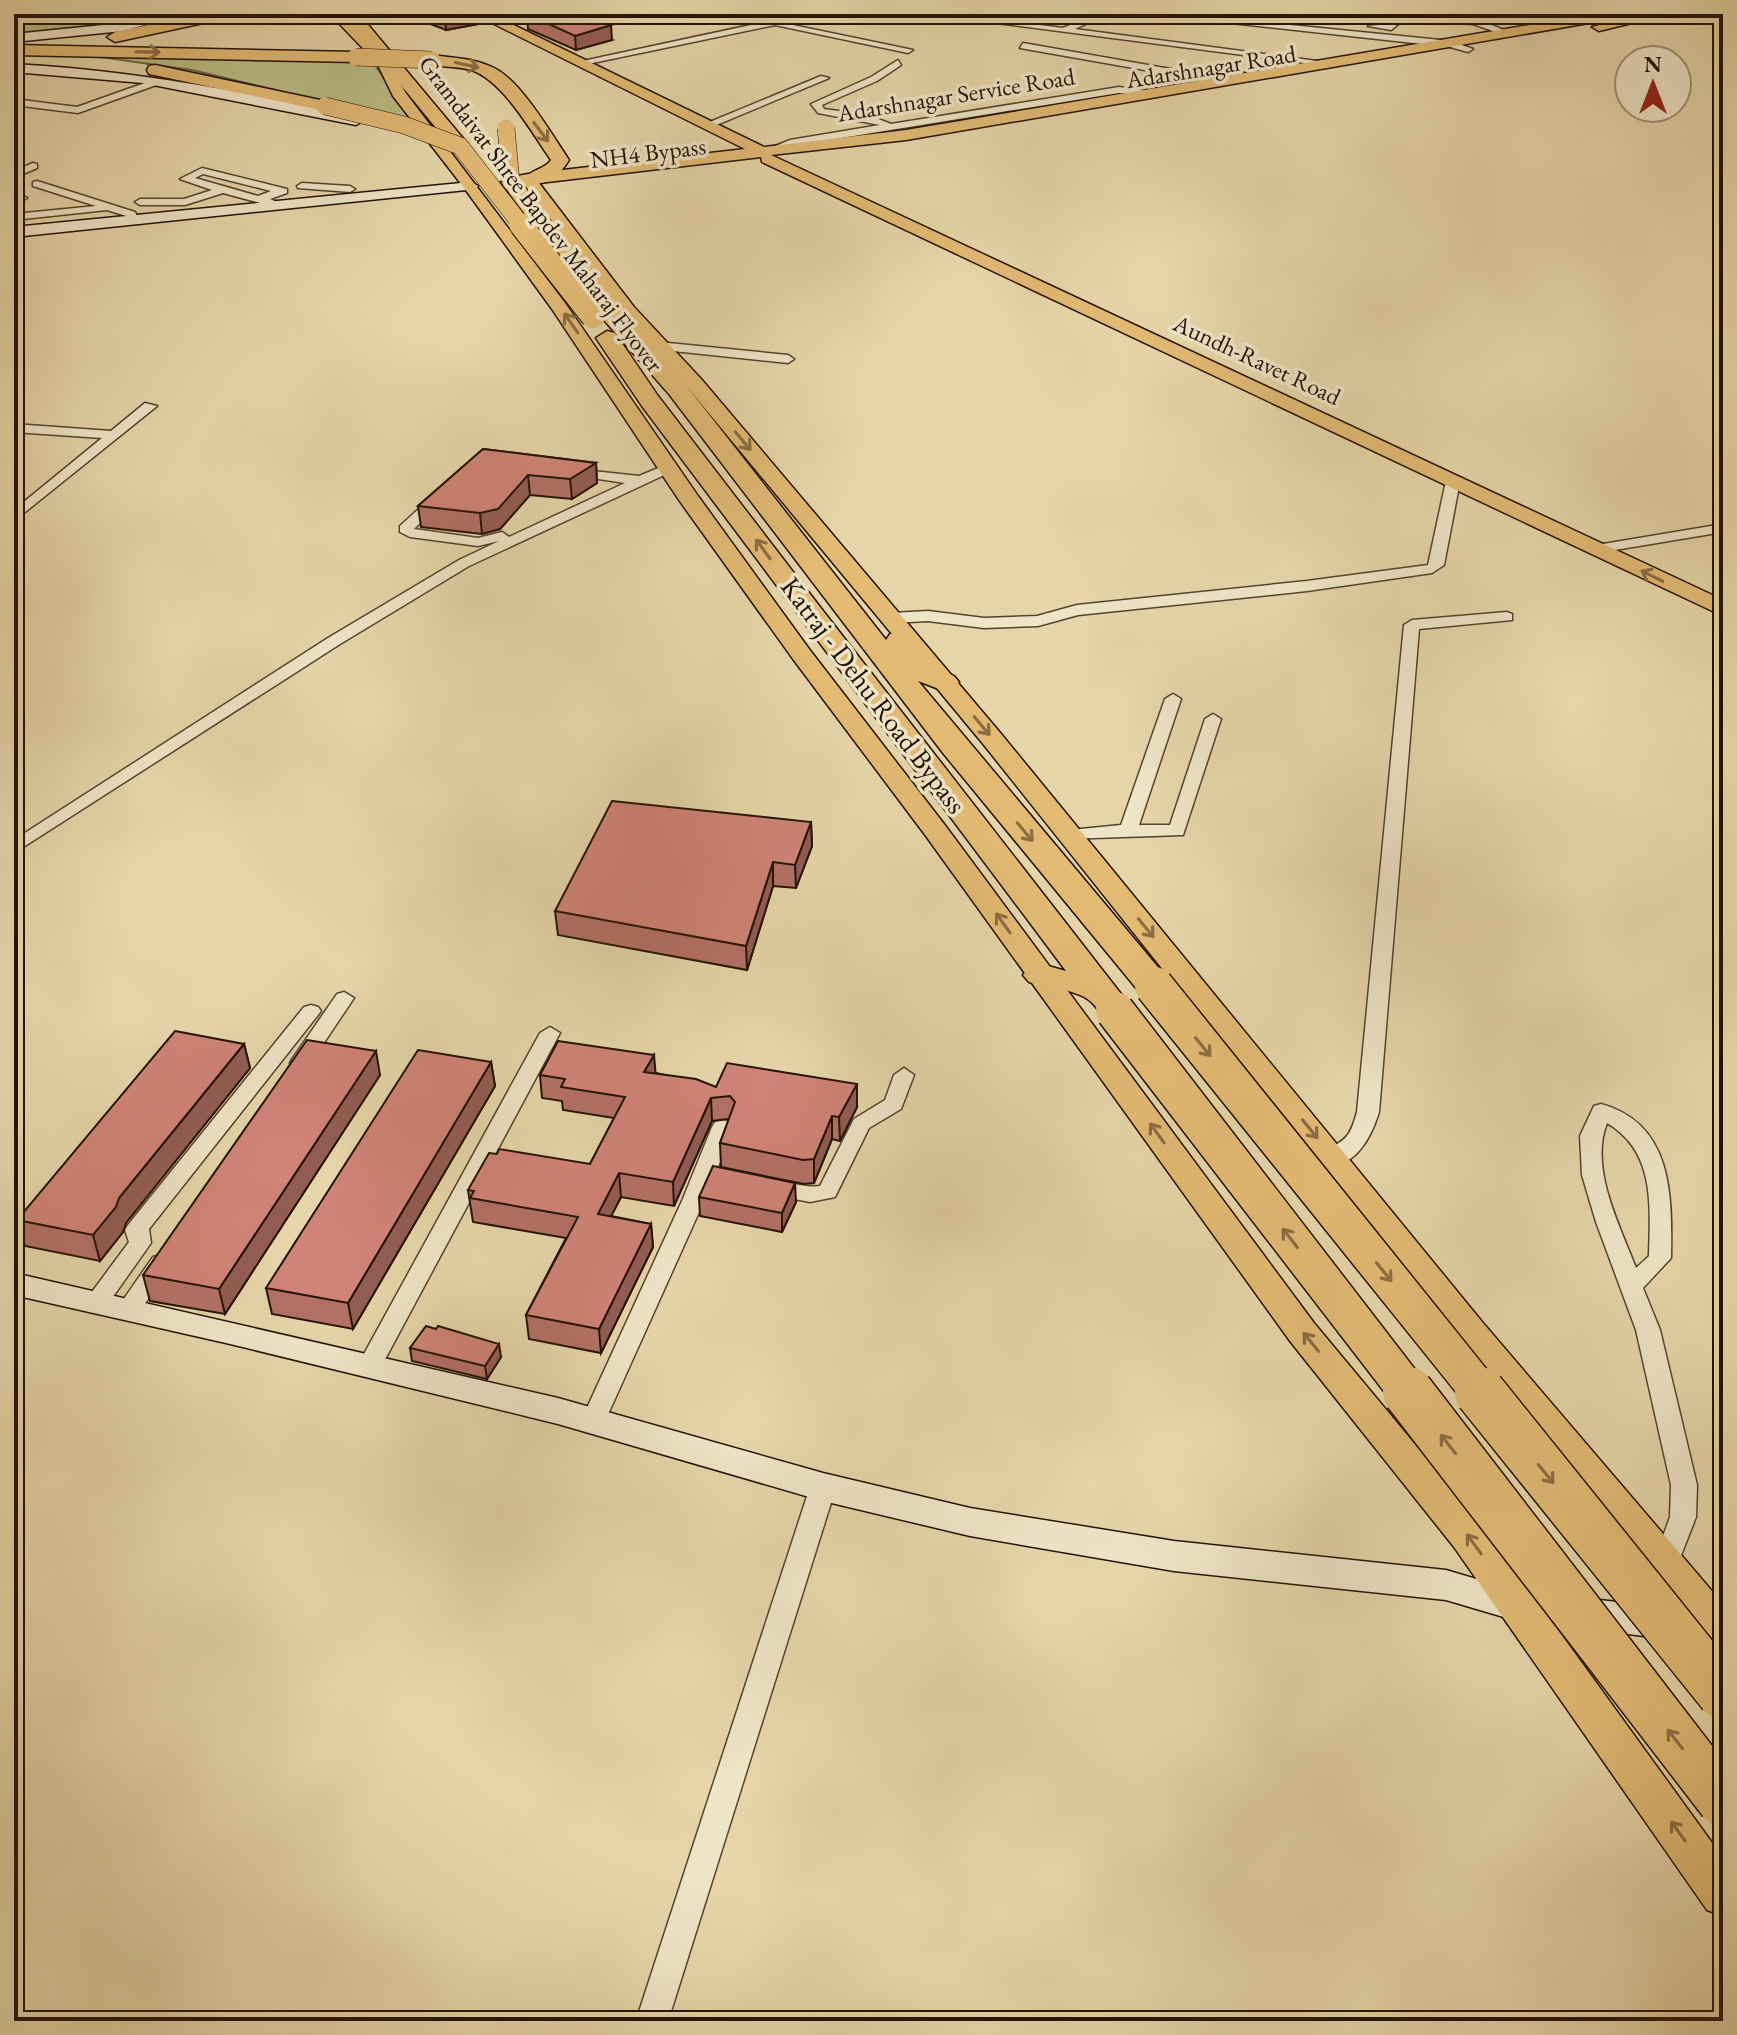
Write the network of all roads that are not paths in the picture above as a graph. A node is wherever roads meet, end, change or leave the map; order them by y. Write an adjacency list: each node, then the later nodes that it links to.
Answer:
1 (222, 14): 15 (highway)
2 (337, 14): 32 (main road)
3 (351, 14): 32 (highway)
4 (370, 14): 40 (highway, Gramdaivat Shree Bapdev Maharaj Flyover)
5 (481, 14): 33 (main road, Aundh-Ravet Road)
6 (815, 14): 18 (street)
7 (1103, 14): 19 (street)
8 (1153, 14): 21 (street)
9 (1248, 14): 14 (street)
10 (1347, 14): 14 (street)
11 (1487, 14): 17 (street)
12 (1618, 14): 17 (main road, Adarshnagar Road)
13 (1662, 14): 28 (main road, Adarshnagar Road)
14 (1400, 18): 22 (street)
15 (175, 20): 23 (main road); 27 (highway)
16 (977, 20): 19 (street)
17 (1586, 20): 22 (main road, Adarshnagar Road)
18 (770, 23): 20 (street); 33 (street)
19 (1066, 30): 35 (street)
20 (816, 32): 29 (street); 30 (street)
21 (1331, 32): 24 (street); 25 (street)
22 (1510, 34): 25 (main road, Adarshnagar Road)
23 (14, 39)
24 (1322, 43)
25 (1451, 44): 28 (street); 35 (main road, Adarshnagar Road)
26 (1023, 46): 42 (street)
27 (14, 48): 38 (highway, one-way to 38, bridge)
28 (1468, 49): 54 (main road, Adarshnagar Road)
29 (908, 50)
30 (857, 51)
31 (14, 57): 41 (highway)
32 (386, 60): 52 (highway, Gramdaivat Shree Bapdev Maharaj Flyover); 52 (main road)
33 (583, 62): 50 (main road, Aundh-Ravet Road)
34 (898, 63): 51 (street)
35 (1327, 63): 42 (main road, Adarshnagar Road)
36 (14, 68): 39 (main road)
37 (824, 78): 50 (street)
38 (498, 79): 59 (highway, bridge); 59 (highway, one-way to 59)
39 (156, 82): 44 (main road); 46 (street)
40 (430, 82)
41 (222, 83): 44 (highway); 52 (highway, bridge)
42 (1210, 83): 43 (main road, Adarshnagar Road)
43 (1157, 93): 45 (street, Adarshnagar Service Road); 47 (main road, Adarshnagar Road)
44 (244, 96): 52 (main road)
45 (1049, 100): 47 (main road); 48 (street, Adarshnagar Service Road)
46 (14, 102)
47 (1068, 108): 49 (main road, Adarshnagar Road)
48 (960, 114): 49 (main road); 51 (street, Adarshnagar Service Road)
49 (981, 123): 53 (main road, Adarshnagar Road)
50 (710, 124): 53 (main road, Aundh-Ravet Road)
51 (889, 125): 53 (street, Adarshnagar Service Road)
52 (459, 143): 59 (highway, Gramdaivat Shree Bapdev Maharaj Flyover); 63 (main road); 76 (highway, Gramdaivat Shree Bapdev Maharaj Flyover, bridge)
53 (765, 156): 54 (main road, Adarshnagar Road); 58 (main road, NH4 Bypass); 86 (main road, Aundh-Ravet Road)
54 (793, 156): 90 (main road, Aundh-Ravet Road)
55 (33, 166): 56 (street)
56 (14, 175)
57 (355, 175): 64 (street)
58 (598, 178): 59 (main road, NH4 Bypass); 69 (main road)
59 (525, 180): 63 (main road, NH4 Bypass); 69 (main road); 76 (highway, Gramdaivat Shree Bapdev Maharaj Flyover)
60 (37, 184): 68 (street)
61 (155, 186): 70 (street)
62 (302, 186): 64 (street)
63 (471, 186): 66 (main road); 79 (main road, one-way to 63)
64 (350, 189): 66 (street)
65 (219, 191): 70 (street)
66 (369, 196): 67 (main road)
67 (277, 199): 67 (street); 74 (main road)
68 (91, 201): 71 (street); 72 (street)
69 (546, 201): 78 (main road)
70 (140, 202): 74 (street)
71 (113, 208): 73 (street); 74 (street)
72 (14, 209)
73 (14, 217)
74 (132, 217): 75 (main road)
75 (14, 232)
76 (602, 316): 78 (highway, Gramdaivat Shree Bapdev Maharaj Flyover); 78 (highway, Gramdaivat Shree Bapdev Maharaj Flyover)
77 (788, 359): 78 (street)
78 (665, 371): 79 (highway); 94 (highway, Katraj - Dehu Road Bypass); 96 (main road, one-way to 96); 105 (highway, Katraj - Dehu Road Bypass, one-way to 78)
79 (616, 387): 84 (main road)
80 (150, 406): 82 (street)
81 (14, 428): 82 (street)
82 (113, 435): 88 (street)
83 (553, 469): 85 (street)
84 (655, 474): 85 (street); 102 (street); 103 (main road, one-way to 84)
85 (611, 477): 87 (street)
86 (1453, 481): 91 (main road, Aundh-Ravet Road); 96 (street)
87 (454, 484)
88 (14, 517)
89 (1723, 528): 90 (street)
90 (1623, 544): 91 (street); 92 (main road, Aundh-Ravet Road)
91 (1597, 549): 93 (main road, Aundh-Ravet Road, one-way to 91)
92 (1723, 591)
93 (1723, 609)
94 (850, 614): 97 (highway); 124 (highway, Katraj - Dehu Road Bypass, one-way to 124, bridge)
95 (1507, 617): 111 (street)
96 (892, 618): 97 (main road)
97 (944, 682): 101 (main road, one-way to 101)
98 (1173, 699): 100 (street)
99 (1213, 719): 100 (street)
100 (1128, 830): 101 (street)
101 (1070, 835): 111 (main road, one-way to 111)
102 (14, 848)
103 (1041, 975): 105 (highway); 121 (main road, one-way to 103)
104 (344, 998): 109 (street)
105 (1106, 1000): 125 (highway, Katraj - Dehu Road Bypass, one-way to 105, bridge)
106 (311, 1011): 116 (street)
107 (550, 1033): 117 (street)
108 (904, 1075): 112 (street)
109 (291, 1076)
110 (723, 1127): 118 (street)
111 (1333, 1158): 120 (main road)
112 (750, 1183)
113 (174, 1245): 116 (street)
114 (14, 1284): 116 (main road)
115 (1631, 1286): 115 (street); 120 (street)
116 (113, 1306): 117 (main road)
117 (370, 1365): 118 (main road)
118 (593, 1421): 119 (main road)
119 (823, 1487): 121 (main road); 127 (street)
120 (1666, 1564): 122 (main road)
121 (1520, 1608): 123 (main road); 126 (main road, one-way to 121)
122 (1723, 1633)
123 (1723, 1642)
124 (1723, 1694)
125 (1723, 1801)
126 (1723, 1895)
127 (652, 2021)

